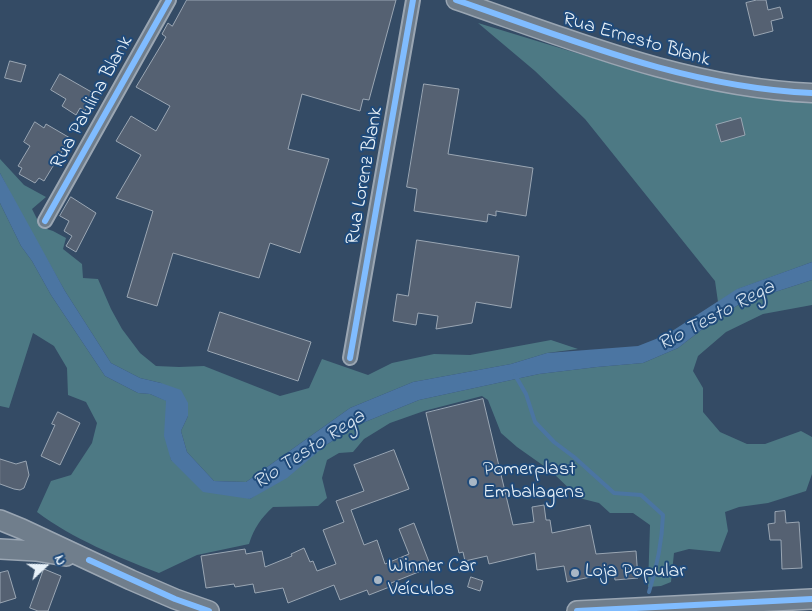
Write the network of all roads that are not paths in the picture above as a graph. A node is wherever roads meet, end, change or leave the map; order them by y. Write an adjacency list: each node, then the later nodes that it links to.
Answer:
1 (169, 0): 5 (street, Rua Paulina Blank)
2 (413, 0): 6 (street, Rua Lorenz Blank)
3 (456, 0): 4 (street, Rua Ernesto Blank)
4 (812, 94)
5 (45, 221)
6 (350, 358)
7 (0, 520): 9 (main road)
8 (0, 549): 9 (main road)
9 (89, 560): 11 (main road)
10 (812, 599): 12 (main road)
11 (209, 611)
12 (577, 611)

